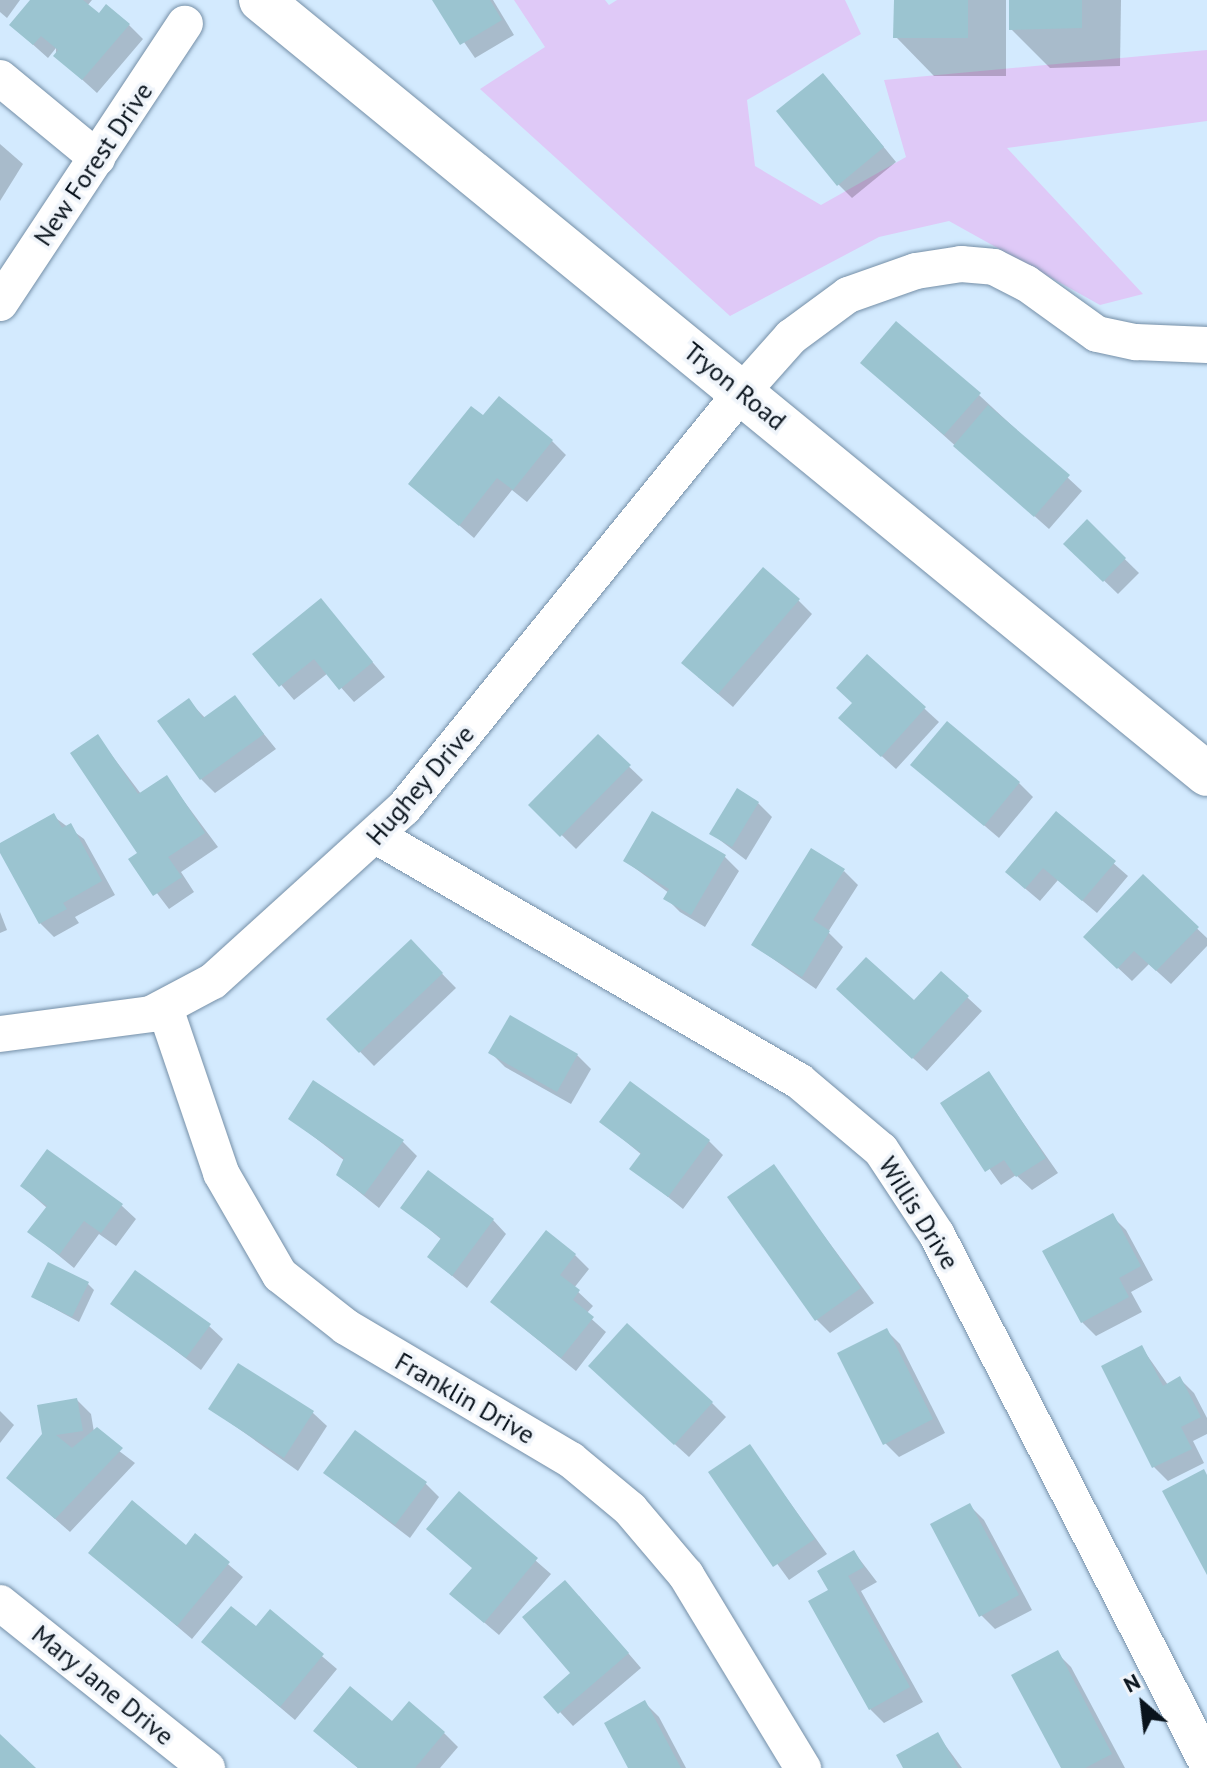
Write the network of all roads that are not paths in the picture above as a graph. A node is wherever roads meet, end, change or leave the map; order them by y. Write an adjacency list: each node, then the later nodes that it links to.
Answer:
1 (261, 0): 7 (street, Tryon Road)
2 (185, 24): 4 (street, New Forest Drive)
3 (0, 78): 4 (street)
4 (97, 158): 5 (street, New Forest Drive)
5 (0, 303)
6 (1207, 345): 7 (street, Hughey Drive)
7 (742, 392): 8 (street, Tryon Road); 9 (street, Hughey Drive)
8 (1207, 774)
9 (378, 837): 10 (street, Hughey Drive); 13 (street, Willis Drive)
10 (166, 1011): 11 (street, Hughey Drive); 15 (street, Franklin Drive)
11 (0, 1034)
12 (0, 1603): 14 (street, Mary Jane Drive)
13 (1207, 1763)
14 (207, 1768)
15 (803, 1768)

